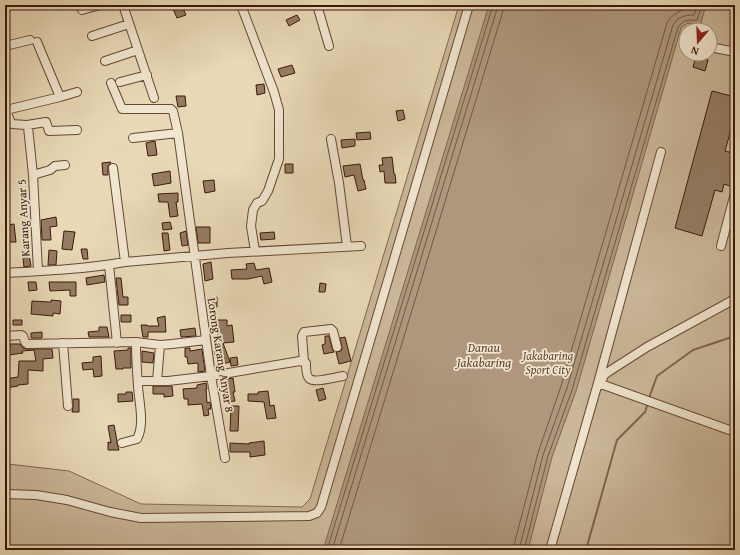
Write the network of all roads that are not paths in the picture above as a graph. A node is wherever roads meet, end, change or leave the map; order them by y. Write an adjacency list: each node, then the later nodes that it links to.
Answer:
1 (100, 5): 6 (street)
2 (123, 5): 7 (street)
3 (241, 5): 35 (street)
4 (317, 5): 10 (street)
5 (469, 5): 59 (street)
6 (82, 10)
7 (129, 24): 8 (street); 12 (street)
8 (92, 36)
9 (5, 46): 19 (street)
10 (329, 46)
11 (718, 49): 13 (street)
12 (138, 50): 14 (street); 15 (street)
13 (735, 50)
14 (105, 61)
15 (146, 75): 16 (street); 20 (street)
16 (120, 82)
17 (111, 83): 24 (street, Lorong Karang Anyar 8)
18 (77, 92): 19 (street)
19 (60, 97): 21 (street)
20 (154, 98)
21 (5, 109): 22 (street)
22 (27, 125): 23 (street); 30 (street, Karang Anyar 5)
23 (77, 130)
24 (178, 133): 25 (street); 36 (street, Lorong Karang Anyar 8)
25 (133, 138)
26 (331, 139): 32 (street)
27 (661, 152): 54 (street)
28 (66, 165): 30 (street)
29 (113, 168): 37 (street)
30 (33, 175): 39 (street, Karang Anyar 5)
31 (735, 193): 34 (street)
32 (347, 246): 33 (street); 35 (street)
33 (361, 246)
34 (721, 246)
35 (255, 251): 36 (street)
36 (194, 256): 37 (street); 43 (street, Lorong Karang Anyar 8)
37 (125, 262): 38 (street)
38 (109, 265): 39 (street); 46 (street)
39 (38, 271): 40 (street)
40 (5, 274)
41 (735, 299): 54 (street)
42 (5, 336): 45 (street)
43 (206, 340): 47 (street); 50 (street, Lorong Karang Anyar 8)
44 (136, 342): 46 (street); 47 (street); 52 (street)
45 (63, 343): 46 (street); 55 (street)
46 (117, 343)
47 (160, 345): 53 (street)
48 (337, 347): 49 (street)
49 (304, 362): 50 (street); 51 (street)
50 (211, 376): 53 (street); 58 (street, Lorong Karang Anyar 8)
51 (343, 376)
52 (138, 381): 53 (street); 57 (street)
53 (157, 381)
54 (600, 384): 56 (street); 60 (street)
55 (68, 406)
56 (735, 432)
57 (122, 443)
58 (226, 458)
59 (5, 494)
60 (550, 550)

